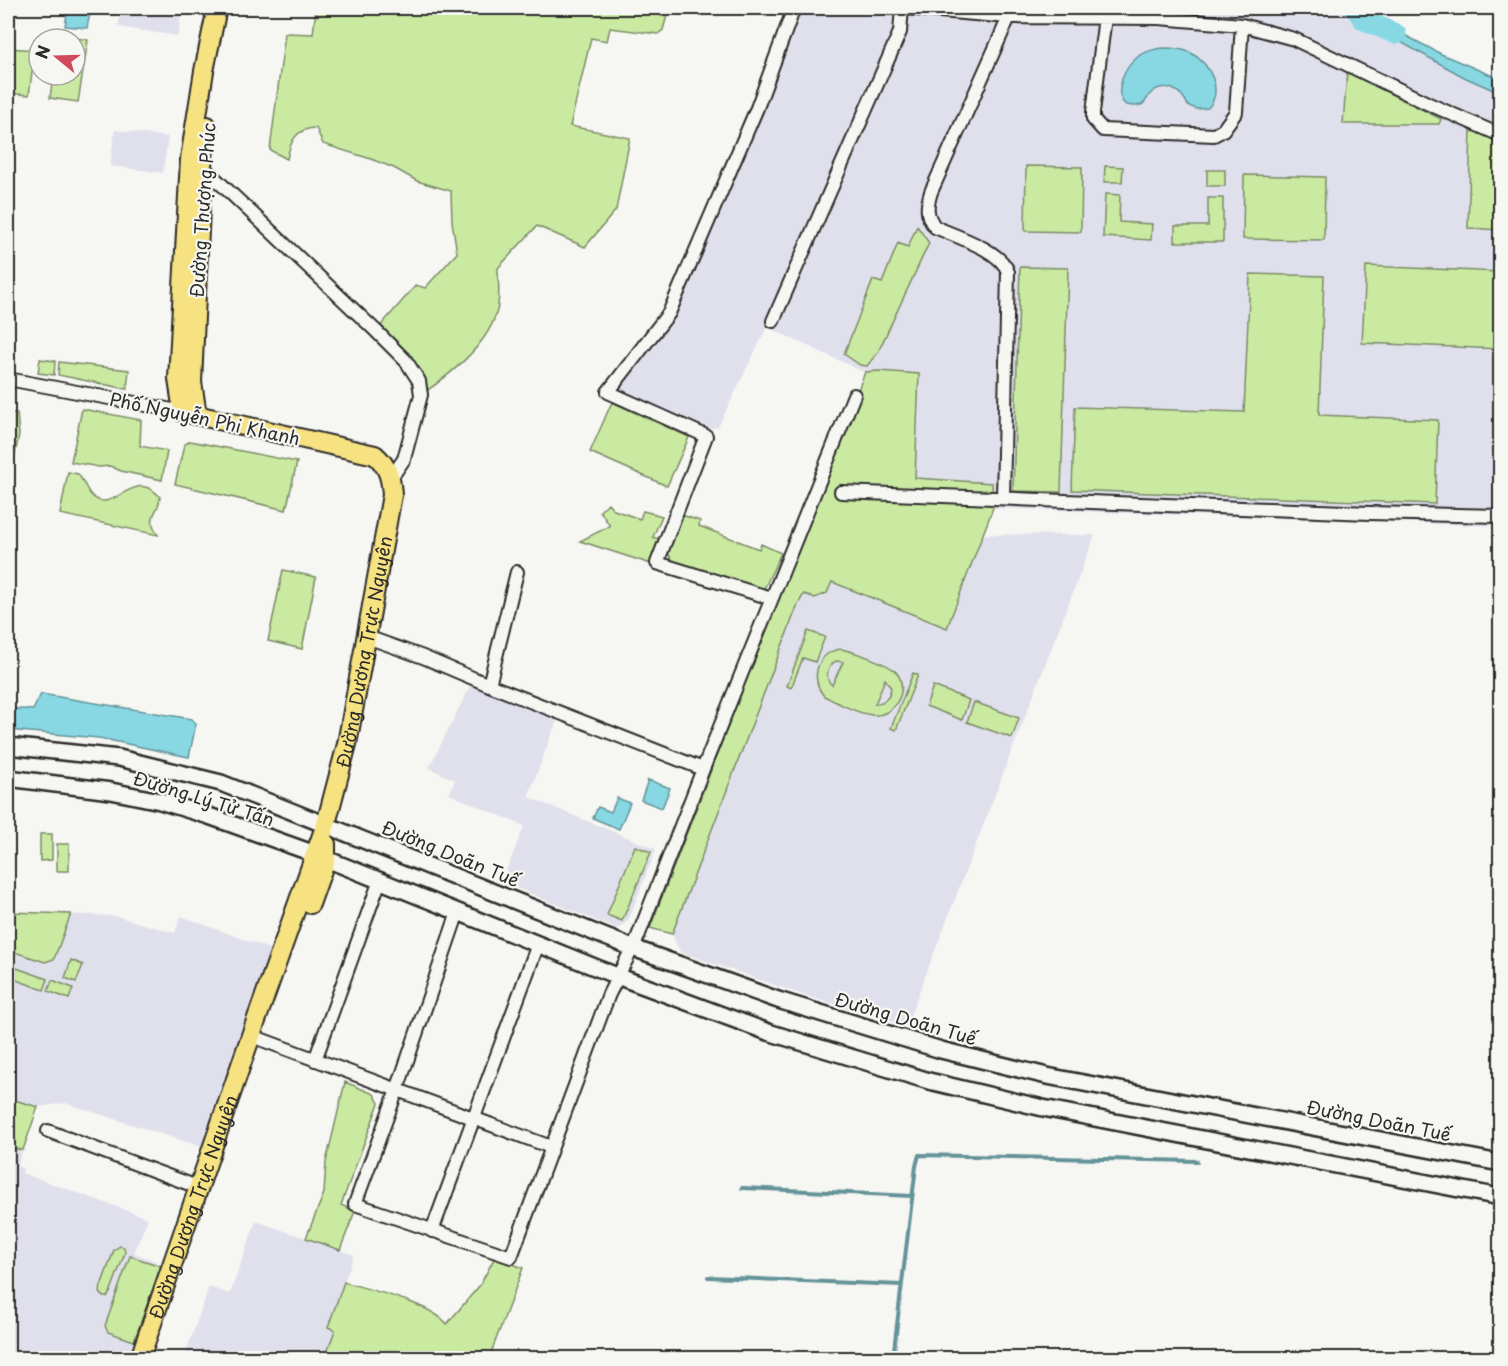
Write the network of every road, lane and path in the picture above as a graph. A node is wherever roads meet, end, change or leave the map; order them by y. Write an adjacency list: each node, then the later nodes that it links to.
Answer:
1 (217, 8): 10 (main road, Đường Thượng Phúc)
2 (228, 8): 10 (main road, Đường Thượng Phúc)
3 (794, 8): 20 (street)
4 (903, 8): 6 (street); 11 (street)
5 (1159, 13): 7 (street); 8 (street)
6 (1009, 17): 7 (street); 17 (street)
7 (1105, 18): 8 (street)
8 (1242, 25): 9 (street)
9 (1500, 135)
10 (196, 162): 14 (main road, Đường Thượng Phúc); 15 (street)
11 (773, 321)
12 (8, 379): 14 (street, Phố Nguyễn Phi Khanh)
13 (854, 395): 20 (street)
14 (190, 413): 15 (main road, Phố Nguyễn Phi Khanh)
15 (391, 478): 21 (main road, Đường Dương Trực Nguyên)
16 (841, 492): 17 (street)
17 (1003, 498): 18 (street)
18 (1500, 516)
19 (516, 572): 22 (street)
20 (771, 598): 25 (street)
21 (367, 637): 22 (street); 27 (main road, Đường Dương Trực Nguyên)
22 (489, 686): 25 (street)
23 (8, 746): 24 (street); 27 (street, Đường Lý Tử Tấn)
24 (8, 753)
25 (703, 769): 32 (street)
26 (8, 778): 28 (street, Đường Lý Tử Tấn)
27 (326, 824): 28 (main road, Đường Dương Trực Nguyên); 32 (street, Đường Doãn Tuế)
28 (320, 857): 29 (street); 34 (main road, Đường Dương Trực Nguyên); 35 (main road, Đường Dương Trực Nguyên)
29 (380, 880): 30 (street); 36 (street)
30 (458, 912): 31 (street); 37 (street)
31 (538, 944): 33 (street); 38 (street)
32 (633, 948): 33 (street); 41 (street, Đường Doãn Tuế)
33 (617, 976): 40 (street); 43 (street)
34 (260, 1039): 35 (main road, Đường Dương Trực Nguyên); 36 (street)
35 (244, 1054): 42 (main road, Đường Dương Trực Nguyên)
36 (315, 1060): 37 (street)
37 (397, 1090): 38 (street); 44 (street)
38 (472, 1119): 40 (street); 44 (street)
39 (48, 1131): 42 (street)
40 (551, 1147): 44 (street)
41 (1500, 1163)
42 (200, 1188): 45 (main road, Đường Dương Trực Nguyên)
43 (1500, 1197)
44 (432, 1231)
45 (140, 1359)

